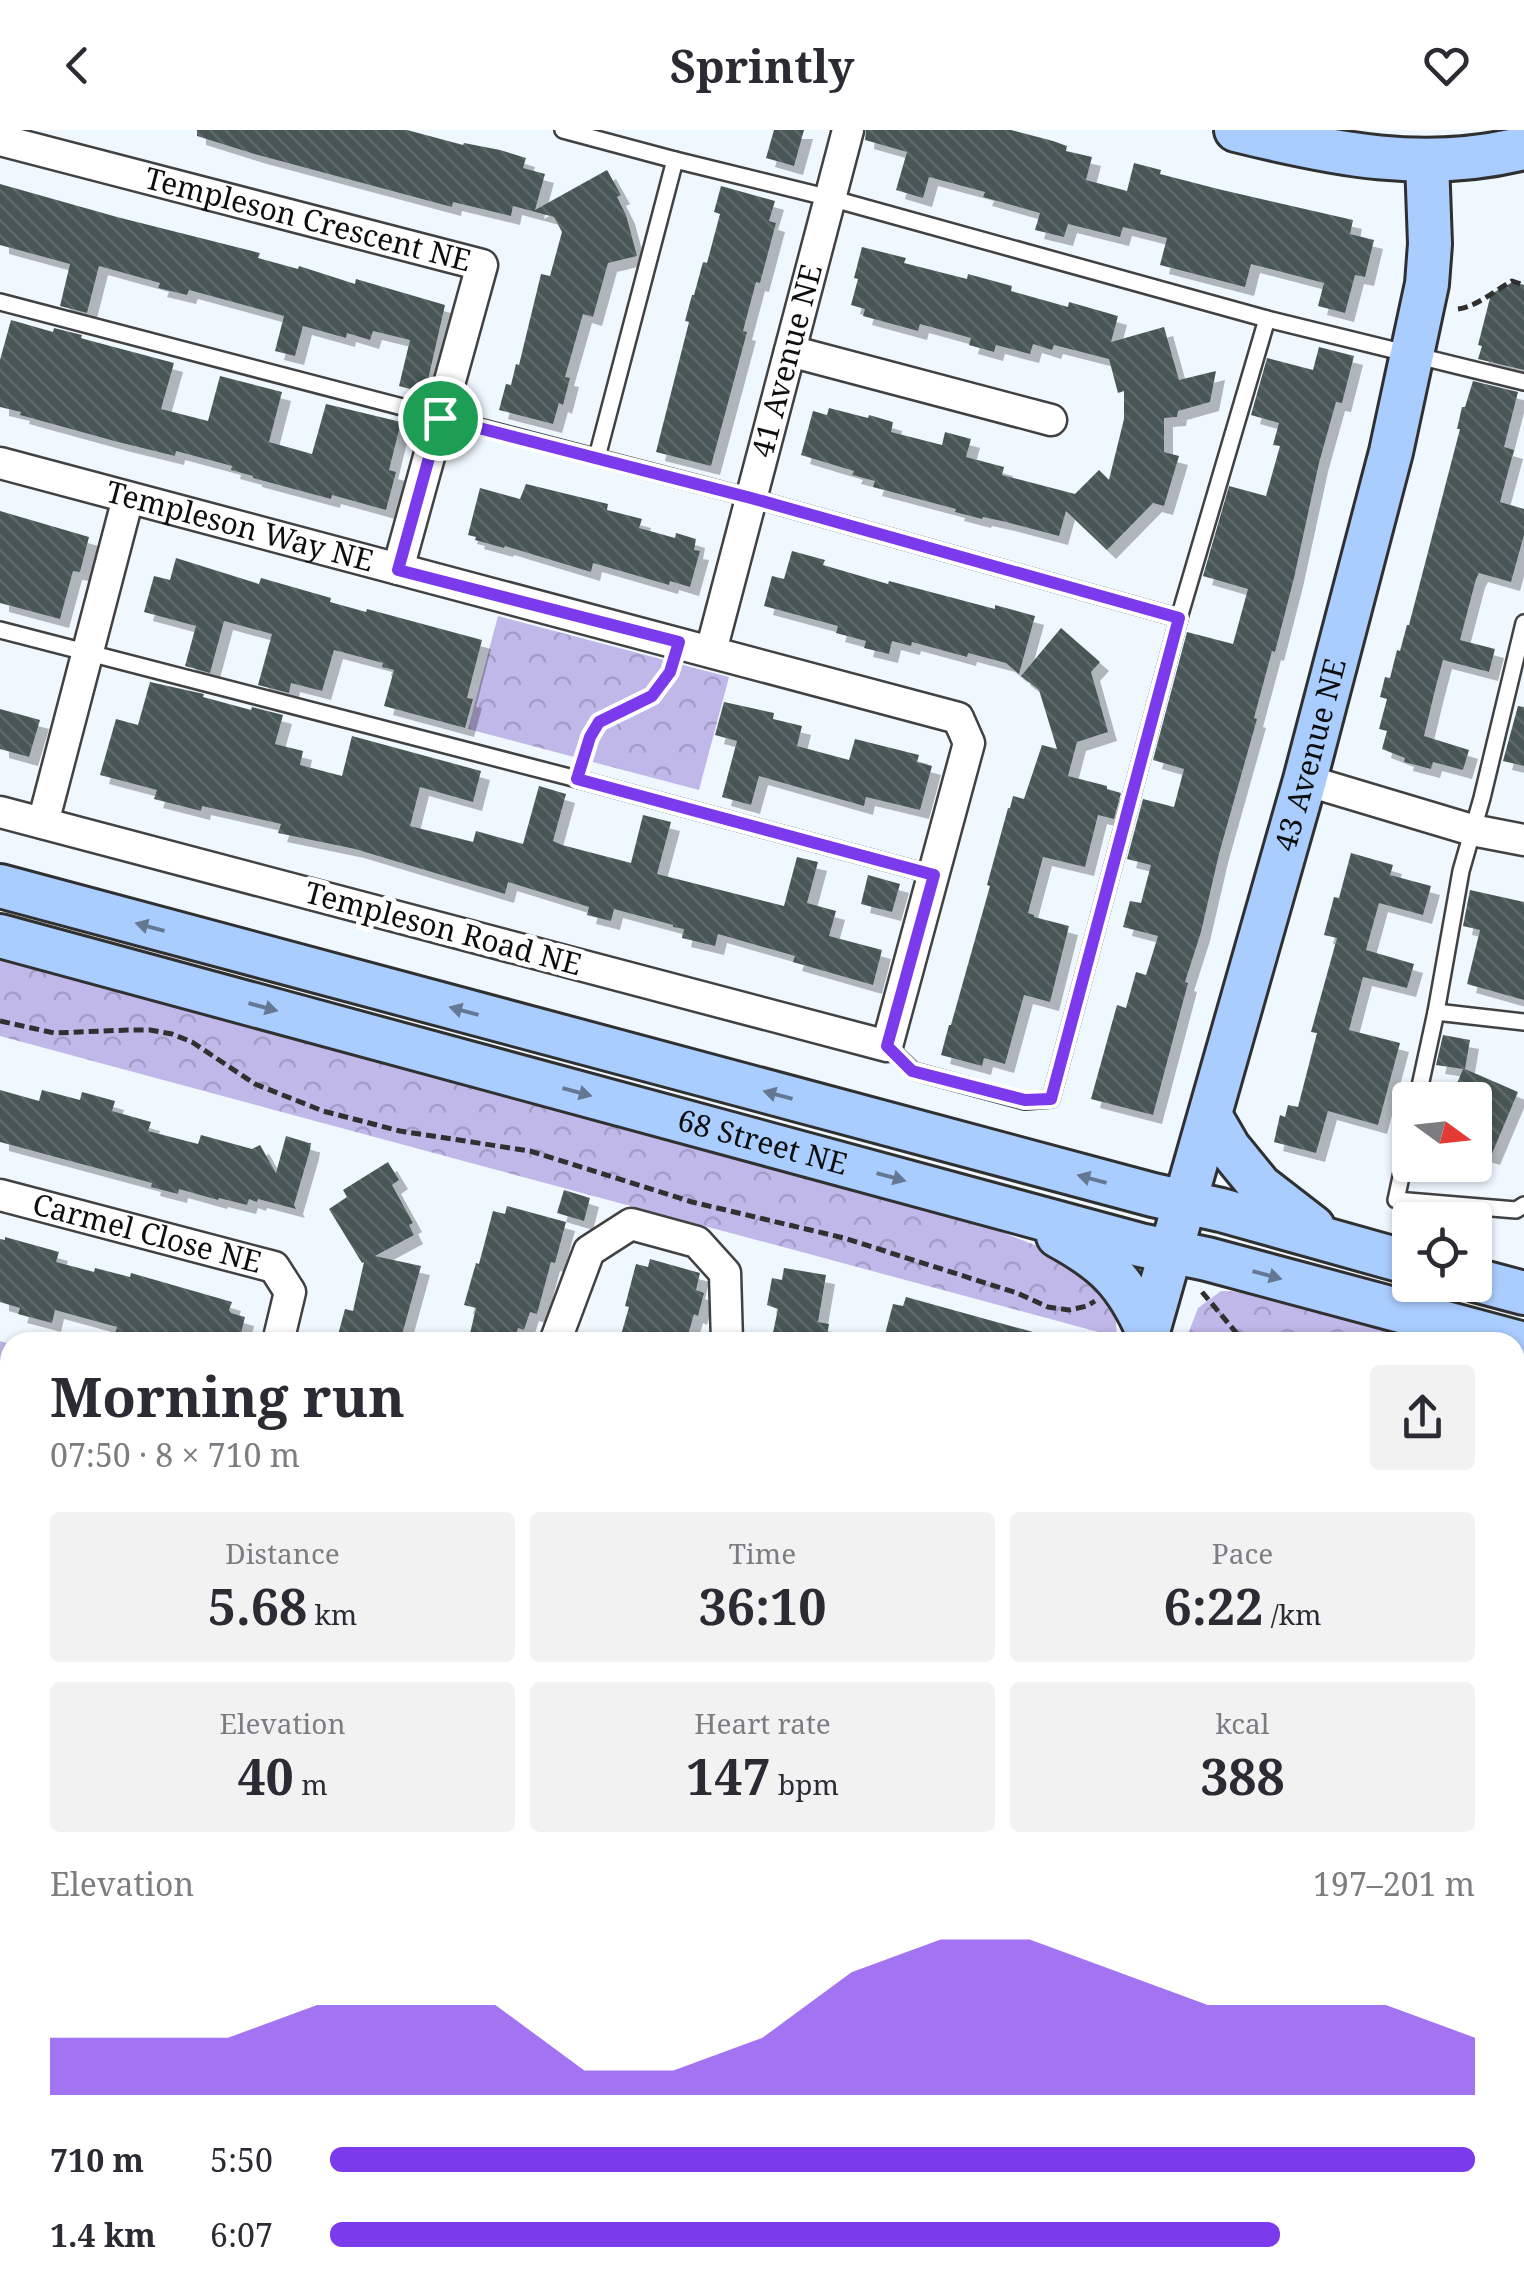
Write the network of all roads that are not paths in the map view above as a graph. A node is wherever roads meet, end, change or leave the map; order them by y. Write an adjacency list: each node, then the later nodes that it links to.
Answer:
1 (563, 130): 6 (lane)
2 (848, 130): 8 (street, 41 Avenue NE)
3 (1236, 130): 7 (main road)
4 (0, 140): 14 (street, Templeson Crescent NE)
5 (1524, 148): 7 (main road)
6 (675, 160): 8 (lane); 16 (lane)
7 (1427, 161): 12 (main road, 43 Avenue NE)
8 (830, 198): 10 (lane); 11 (street, 41 Avenue NE)
9 (0, 302): 14 (lane)
10 (1266, 319): 12 (lane); 21 (lane)
11 (790, 352): 15 (street); 19 (street, 41 Avenue NE)
12 (1414, 354): 13 (lane); 26 (main road, 43 Avenue NE)
13 (1524, 382)
14 (440, 418): 16 (lane); 20 (street, Templeson Crescent NE)
15 (1051, 420)
16 (597, 458): 19 (lane)
17 (0, 463): 18 (street, Templeson Way NE)
18 (128, 498): 20 (street, Templeson Way NE); 25 (street)
19 (751, 498): 21 (lane); 24 (street, 41 Avenue NE)
20 (398, 570): 24 (street, Templeson Way NE)
21 (1179, 618): 36 (lane)
22 (1524, 623): 29 (lane)
23 (0, 630): 25 (lane)
24 (710, 651): 31 (street, Templeson Way NE)
25 (88, 653): 28 (street); 31 (lane)
26 (1305, 780): 29 (street); 38 (main road, 43 Avenue NE)
27 (0, 812): 28 (street, Templeson Road NE)
28 (43, 823): 36 (street, Templeson Road NE)
29 (1472, 830): 30 (street); 34 (lane)
30 (1524, 840)
31 (934, 875): 36 (street, Templeson Way NE)
32 (0, 886): 41 (main road, 68 Street NE, one-way to 32)
33 (0, 936): 43 (main road, 68 Street NE, one-way to 43)
34 (1436, 1012): 35 (lane); 37 (lane)
35 (1524, 1022)
36 (887, 1046)
37 (1422, 1082)
38 (1211, 1118): 41 (main road, 43 Avenue NE); 44 (main road)
39 (1400, 1182): 42 (lane)
40 (0, 1195): 49 (street, Carmel Close NE)
41 (1187, 1201): 44 (main road, 68 Street NE); 45 (main road, 43 Avenue NE)
42 (1524, 1205)
43 (1004, 1208): 45 (main road, 68 Street NE); 52 (main road)
44 (1333, 1243): 46 (main road, 68 Street NE)
45 (1172, 1251): 53 (main road, 43 Avenue NE); 54 (main road, 68 Street NE, one-way to 54)
46 (1392, 1258)
47 (1492, 1285): 48 (main road)
48 (1524, 1293)
49 (280, 1332)
50 (559, 1332): 51 (street)
51 (726, 1332)
52 (1145, 1332)
53 (1148, 1332)
54 (1479, 1332)

